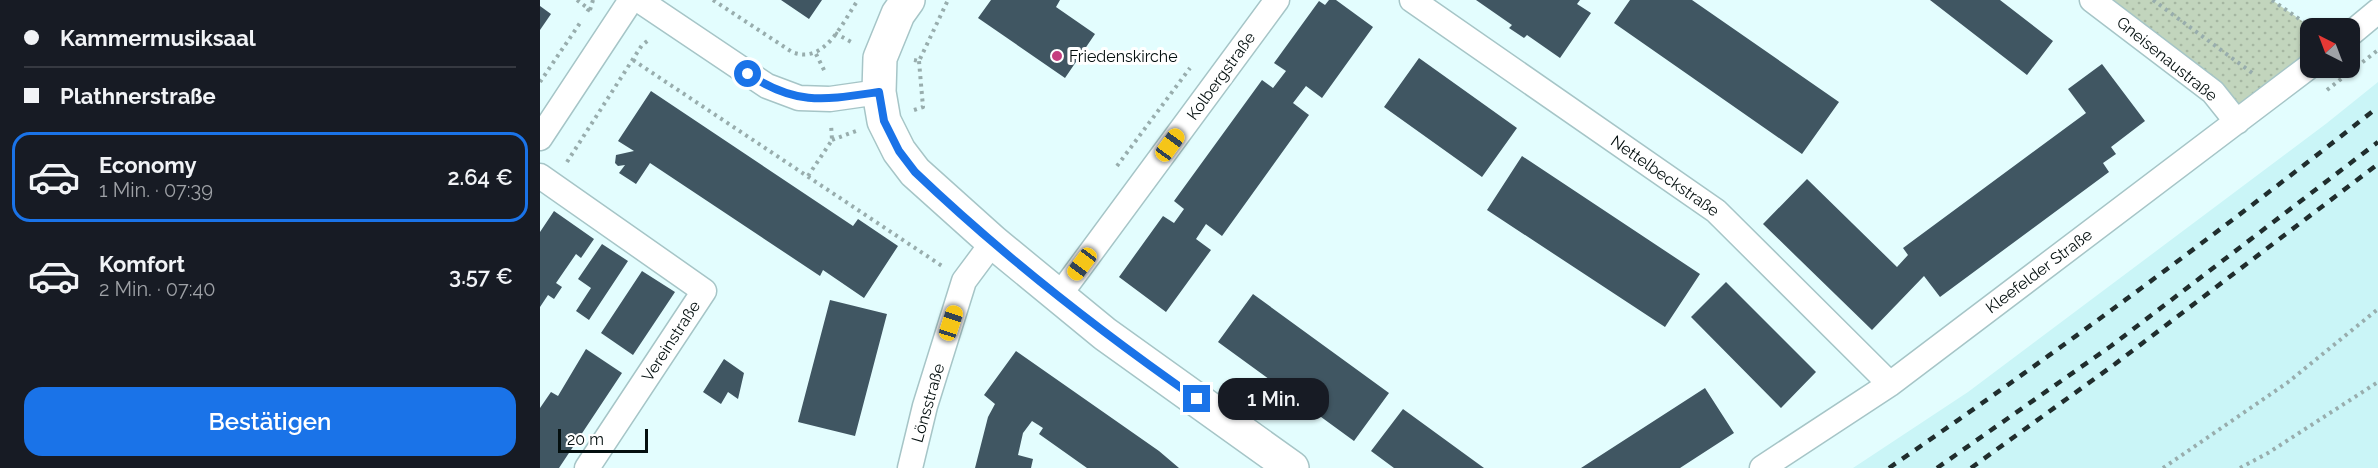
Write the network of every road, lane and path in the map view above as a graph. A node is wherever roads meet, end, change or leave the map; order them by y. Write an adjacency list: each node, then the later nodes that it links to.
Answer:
1 (577, 0): 19 (path)
2 (631, 0): 23 (street)
3 (639, 0): 14 (street)
4 (713, 0): 5 (path)
5 (858, 0)
6 (908, 0): 21 (street)
7 (1277, 0): 28 (street, Kolbergstraße)
8 (1412, 0): 31 (street, Nettelbeckstraße)
9 (2092, 0): 22 (street, Gneisenaustraße)
10 (2153, 0): 20 (path)
11 (2272, 0): 13 (path)
12 (2378, 11): 15 (street)
13 (2300, 20)
14 (673, 23): 16 (path); 21 (street)
15 (2360, 26)
16 (633, 60): 25 (path); 27 (path)
17 (1192, 65): 24 (path)
18 (2300, 74): 20 (street, Kleefelder Straße)
19 (540, 82)
20 (2277, 91): 22 (street, Kleefelder Straße)
21 (879, 92): 26 (street)
22 (2237, 122): 31 (street, Kleefelder Straße)
23 (540, 138)
24 (1117, 166)
25 (546, 180): 32 (street, Vereinstraße)
26 (993, 242): 27 (street, Lönsstraße); 28 (street)
27 (964, 281): 33 (street, Lönsstraße)
28 (1058, 297): 34 (street)
29 (2378, 309): 36 (path)
30 (2378, 382): 37 (path)
31 (1890, 384): 35 (street, Kleefelder Straße)
32 (587, 468)
33 (910, 468)
34 (1292, 468)
35 (1762, 468)
36 (2163, 468)
37 (2240, 468)

